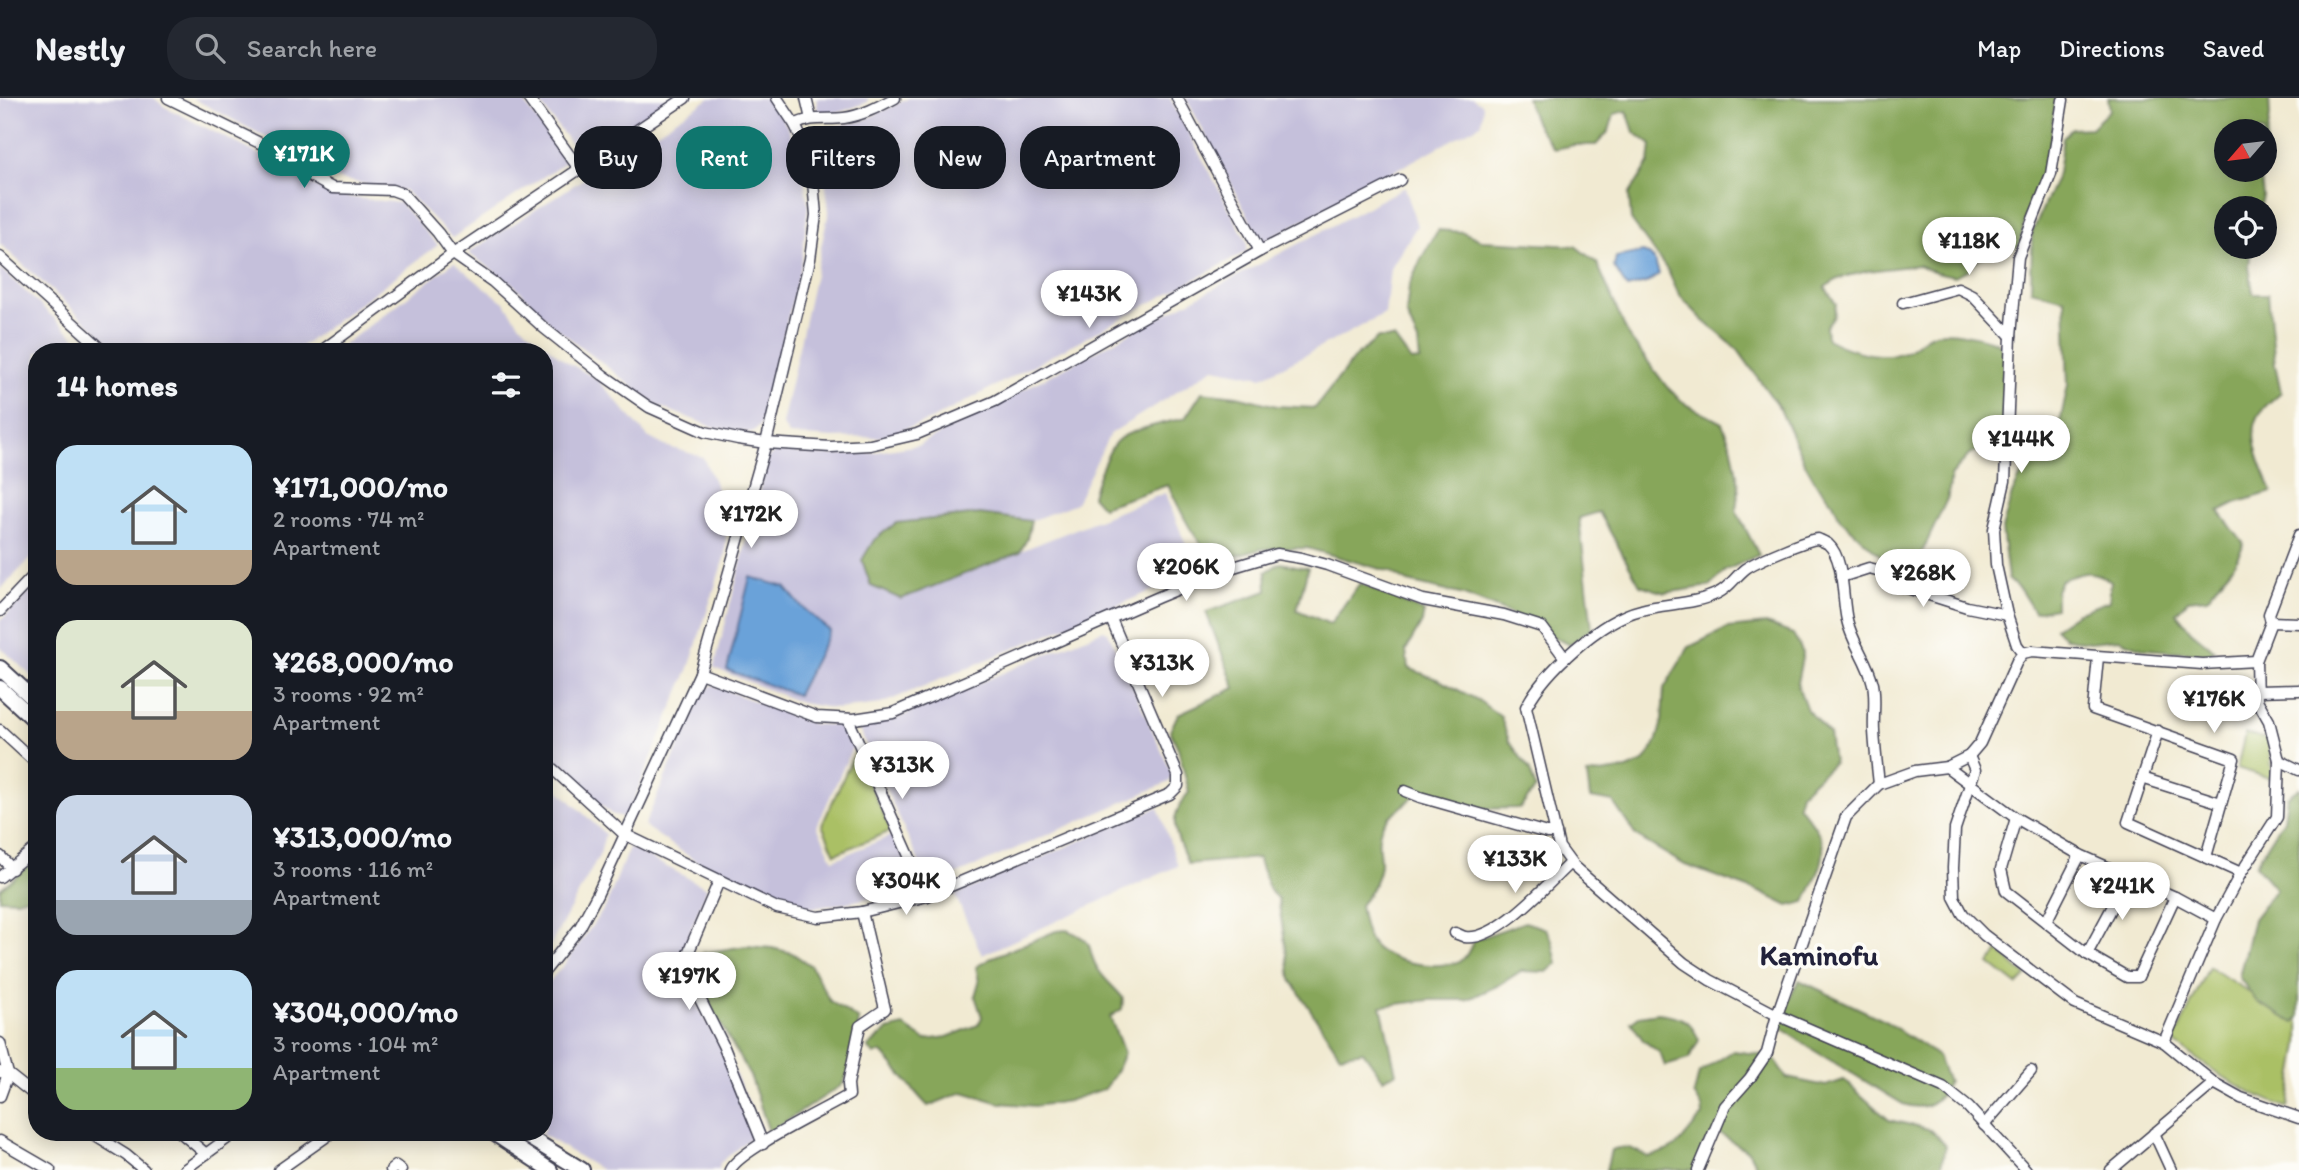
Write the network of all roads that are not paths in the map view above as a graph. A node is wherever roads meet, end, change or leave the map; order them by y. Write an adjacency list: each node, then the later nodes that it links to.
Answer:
1 (168, 98): 16 (street)
2 (528, 98): 12 (street)
3 (685, 98): 11 (street)
4 (777, 98): 10 (street)
5 (806, 98): 9 (street)
6 (895, 98): 9 (street)
7 (1177, 98): 15 (street)
8 (2063, 100): 19 (street)
9 (811, 119): 10 (street)
10 (795, 125): 22 (street)
11 (644, 126)
12 (574, 162)
13 (574, 174): 16 (street)
14 (1400, 180): 15 (street)
15 (1260, 251): 22 (street)
16 (453, 254): 21 (street); 22 (street)
17 (0, 257): 20 (street)
18 (1903, 303): 19 (street)
19 (2011, 336): 27 (street)
20 (95, 343)
21 (332, 343)
22 (766, 443): 36 (street)
23 (2299, 534): 29 (street)
24 (1841, 577): 27 (street); 33 (street); 53 (street)
25 (28, 581): 26 (street)
26 (0, 611)
27 (2007, 615): 31 (street)
28 (1111, 619): 33 (street); 42 (street); 69 (street)
29 (2271, 622): 30 (street); 34 (street)
30 (2299, 623)
31 (2023, 653): 32 (street); 46 (street)
32 (2098, 657): 34 (street); 44 (street)
33 (1565, 658): 57 (street)
34 (2256, 661): 39 (street)
35 (0, 668): 40 (highway)
36 (700, 673): 42 (street); 58 (street)
37 (0, 688): 41 (highway)
38 (2299, 690): 39 (street)
39 (2257, 691): 47 (street)
40 (28, 694)
41 (28, 714)
42 (848, 719): 69 (street)
43 (0, 730): 45 (street)
44 (2158, 731): 51 (street); 55 (street)
45 (28, 756)
46 (1969, 756): 48 (street); 52 (street)
47 (2279, 760): 50 (street); 65 (street)
48 (1947, 767): 52 (street); 53 (street)
49 (553, 769): 58 (street)
50 (2299, 770)
51 (2142, 778): 55 (street); 62 (street)
52 (1970, 782): 56 (street); 78 (street)
53 (1879, 784): 77 (street)
54 (1405, 791): 57 (street)
55 (2221, 803): 62 (street)
56 (2016, 818): 60 (street); 73 (street)
57 (1556, 833): 63 (street)
58 (624, 834): 68 (street); 76 (street)
59 (28, 855): 64 (street)
60 (2080, 855): 66 (street); 73 (street)
61 (0, 856): 64 (street)
62 (2206, 857): 65 (street)
63 (1570, 863): 74 (street); 77 (street)
64 (12, 869): 67 (street)
65 (2241, 873): 72 (street)
66 (2129, 876): 70 (street); 75 (street)
67 (0, 877)
68 (719, 881): 71 (street); 95 (street)
69 (927, 896): 71 (street)
70 (2175, 897): 72 (street); 75 (street)
71 (862, 912): 95 (street)
72 (2216, 919): 78 (street)
73 (2046, 922): 75 (street)
74 (1455, 933)
75 (2087, 954)
76 (553, 961)
77 (1777, 1014): 86 (street); 106 (street)
78 (2164, 1042): 82 (street)
79 (0, 1043): 81 (street)
80 (2031, 1071): 86 (street)
81 (4, 1073): 83 (street); 84 (street)
82 (2214, 1083): 85 (street); 87 (street)
83 (28, 1090)
84 (0, 1096)
85 (2299, 1118)
86 (1984, 1125): 107 (street)
87 (2154, 1133): 108 (street); 109 (street)
88 (0, 1141): 97 (street)
89 (103, 1141): 98 (street)
90 (191, 1141): 96 (street)
91 (224, 1141): 96 (street)
92 (320, 1141): 100 (street)
93 (506, 1141): 103 (highway)
94 (535, 1141): 104 (highway)
95 (763, 1144): 105 (street)
96 (206, 1154): 99 (street)
97 (50, 1170)
98 (144, 1170)
99 (184, 1170)
100 (279, 1170)
101 (391, 1170): 102 (street)
102 (401, 1170)
103 (550, 1170)
104 (582, 1170)
105 (730, 1170)
106 (1698, 1170)
107 (2025, 1170)
108 (2112, 1170)
109 (2171, 1170)

